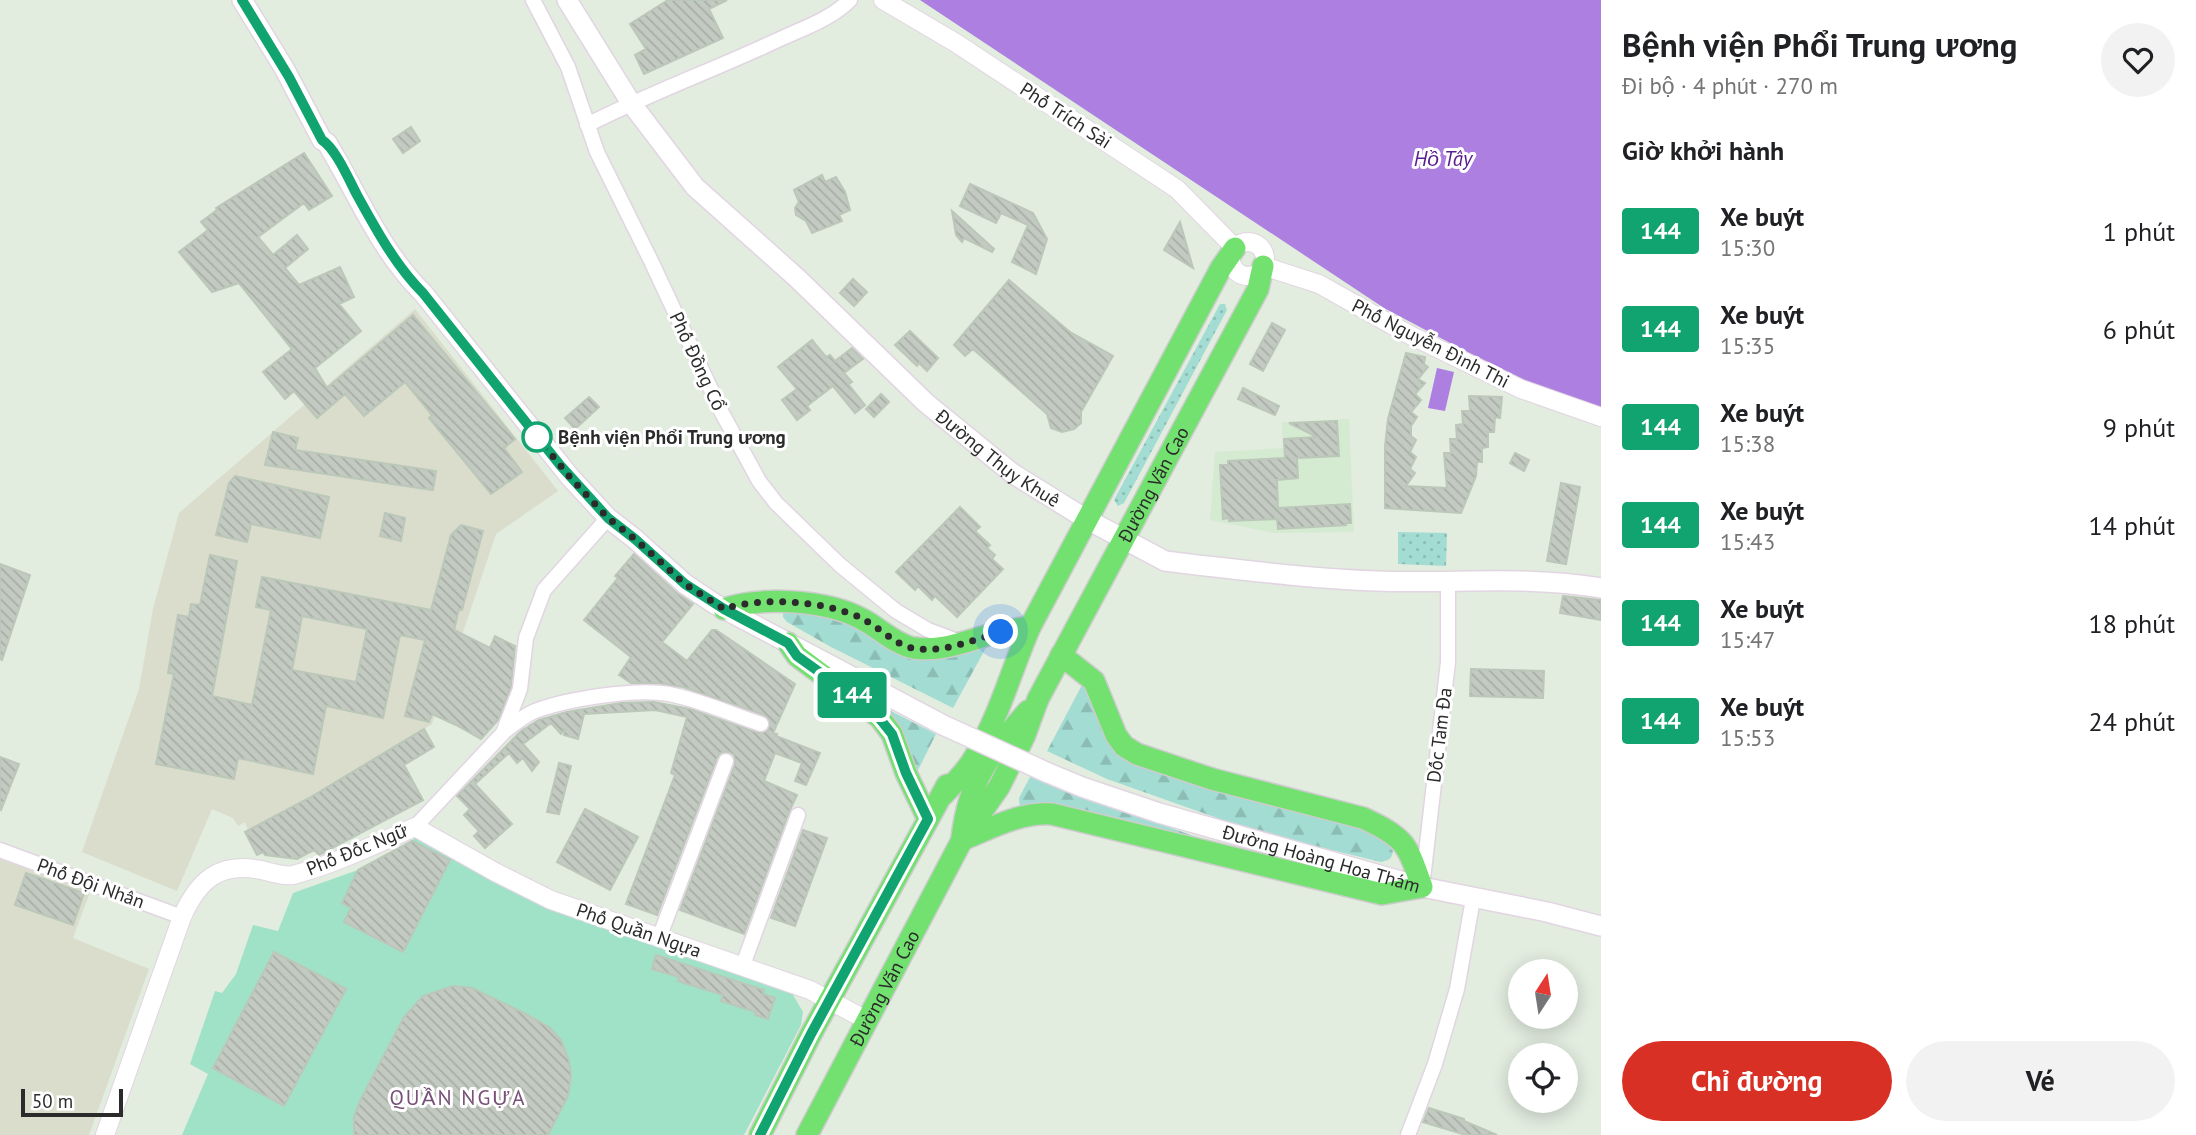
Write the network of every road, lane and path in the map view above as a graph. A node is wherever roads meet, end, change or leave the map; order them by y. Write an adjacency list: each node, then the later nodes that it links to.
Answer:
1 (242, 0): 11 (main road)
2 (533, 0): 7 (street, Phố Đồng Cổ)
3 (567, 0): 6 (main road, Đường Thụy Khuê)
4 (850, 0): 6 (street)
5 (883, 0): 8 (street, Phố Trích Sài)
6 (631, 103): 7 (street); 12 (main road, Đường Thụy Khuê)
7 (587, 125): 19 (street, Phố Đồng Cổ)
8 (1235, 248): 9 (street); 9 (street); 12 (main road)
9 (1263, 266): 10 (street, Phố Nguyễn Đình Thi); 13 (main road, Đường Văn Cao)
10 (1601, 417)
11 (608, 518): 16 (main road); 22 (street, Phố Đốc Ngữ)
12 (1086, 519): 13 (main road, Đường Thụy Khuê); 17 (main road)
13 (1124, 539): 14 (main road, Đường Thụy Khuê); 20 (main road, Đường Văn Cao)
14 (1448, 582): 15 (main road, Đường Thụy Khuê); 29 (street, Dốc Tam Đa)
15 (1601, 588)
16 (724, 609): 18 (main road); 19 (main road)
17 (1030, 627): 19 (main road); 25 (main road)
18 (788, 643): 25 (main road); 29 (main road, Đường Hoàng Hoa Thám, bridge)
19 (962, 643)
20 (1061, 655): 27 (main road, Đường Văn Cao); 29 (main road)
21 (761, 724): 22 (street)
22 (503, 733): 26 (street, Phố Đốc Ngữ)
23 (726, 761): 33 (street)
24 (798, 815): 34 (street)
25 (928, 819): 35 (main road)
26 (415, 827): 31 (street, Phố Đốc Ngữ); 33 (street, Phố Quần Ngựa)
27 (962, 840): 29 (main road); 36 (main road, Đường Văn Cao)
28 (0, 850): 31 (street, Phố Đội Nhân)
29 (1422, 887): 30 (main road, Đường Hoàng Hoa Thám)
30 (1474, 899): 32 (main road, Đường Hoàng Hoa Thám); 40 (street)
31 (182, 918): 37 (street, Phố Đốc Ngữ)
32 (1601, 926)
33 (659, 938): 34 (street, Phố Quần Ngựa)
34 (743, 965): 35 (street, Phố Quần Ngựa)
35 (829, 1002): 36 (street, Phố Quần Ngựa); 38 (main road)
36 (868, 1021): 39 (main road, Đường Văn Cao)
37 (105, 1135)
38 (760, 1135)
39 (807, 1135)
40 (1408, 1135)

